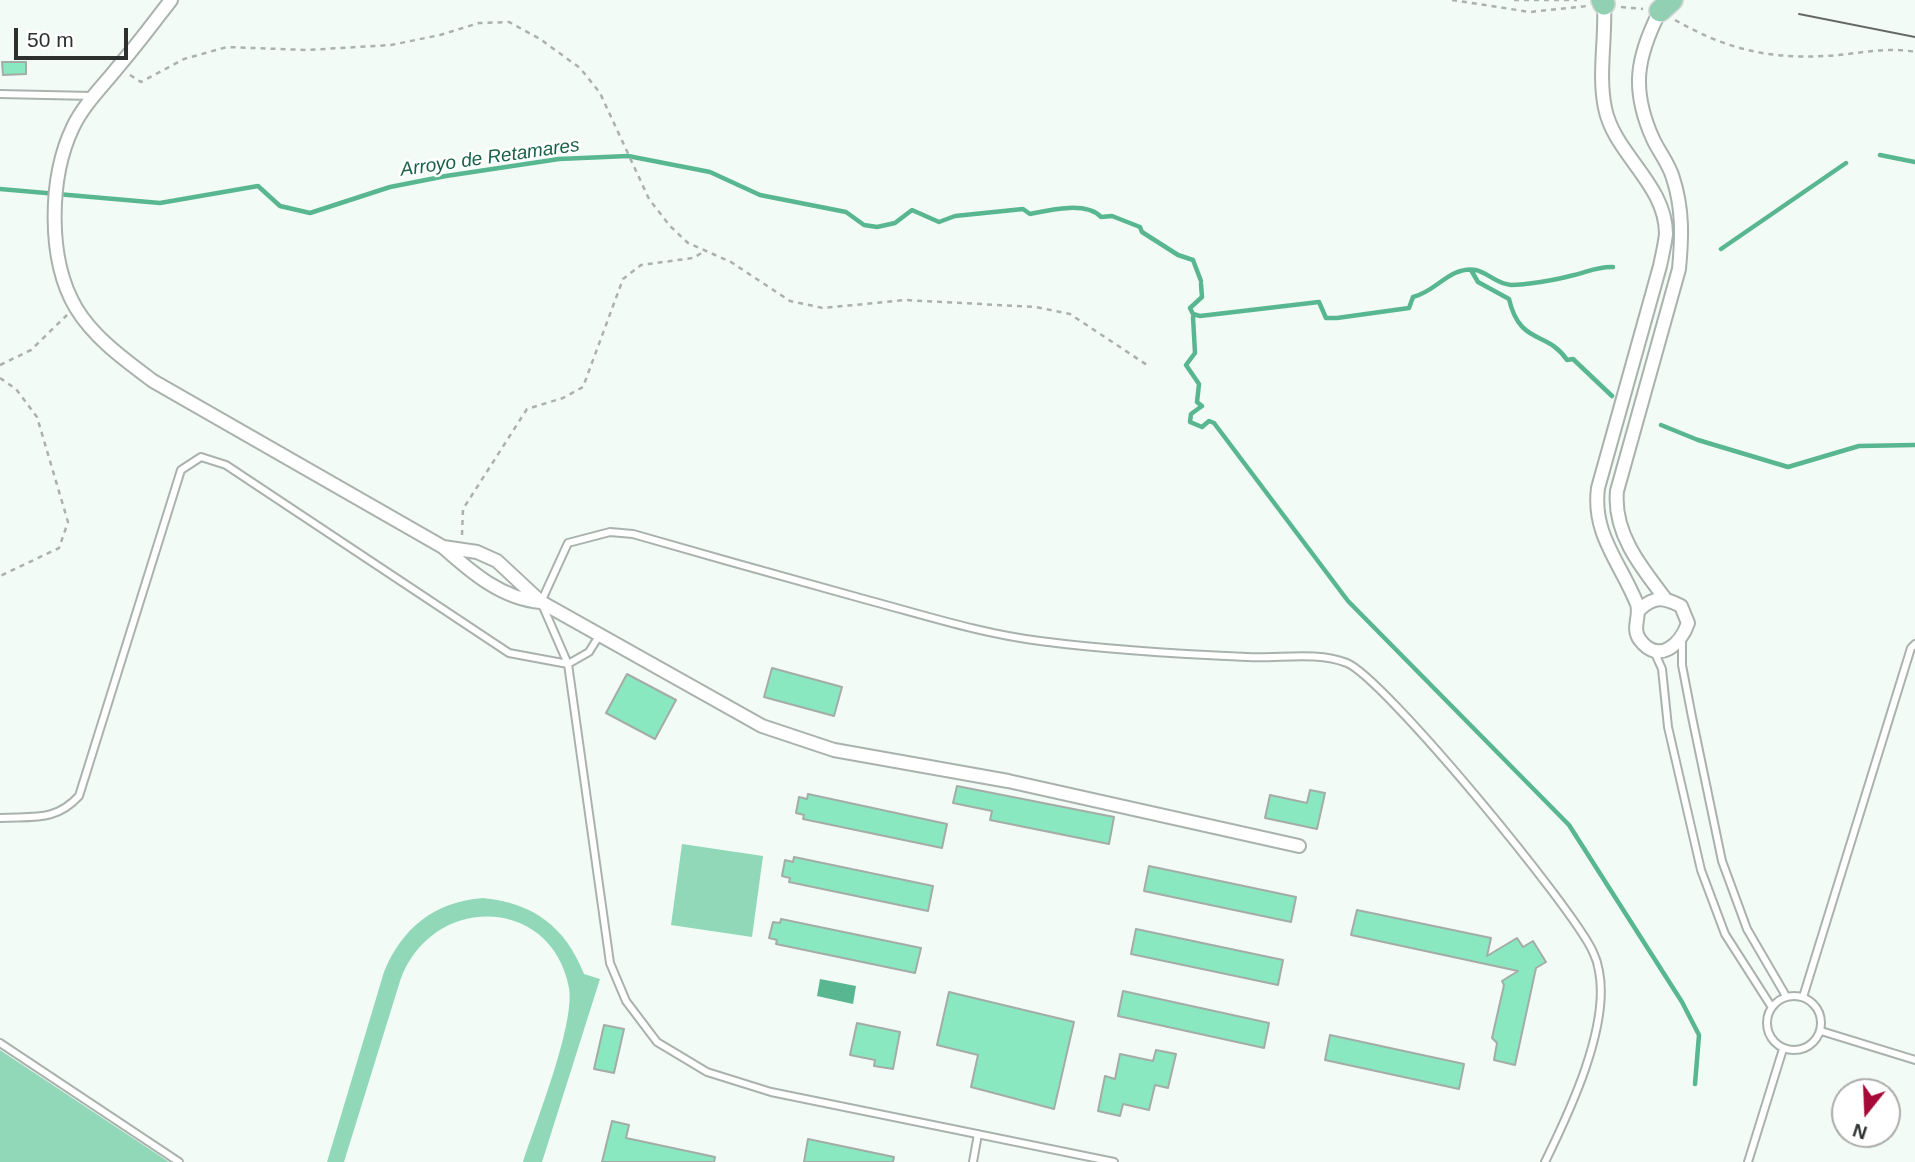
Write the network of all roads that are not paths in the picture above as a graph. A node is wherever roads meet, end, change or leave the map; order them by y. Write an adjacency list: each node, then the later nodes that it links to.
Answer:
1 (171, 0): 5 (street)
2 (1603, 2): 7 (street)
3 (1666, 6): 6 (street)
4 (0, 94): 5 (lane)
5 (92, 96): 8 (street)
6 (1615, 509): 7 (street); 9 (street)
7 (1595, 511): 11 (street)
8 (443, 547): 10 (street); 10 (street)
9 (1664, 597): 11 (street); 13 (street)
10 (541, 603): 12 (street); 16 (lane); 30 (lane)
11 (1639, 610): 15 (street)
12 (598, 636): 16 (lane); 18 (street)
13 (1682, 641): 15 (street); 19 (lane)
14 (1915, 644): 20 (lane)
15 (1654, 649): 21 (lane)
16 (568, 664): 17 (lane); 26 (lane)
17 (0, 818)
18 (1299, 846)
19 (1786, 996): 20 (lane); 21 (lane)
20 (1802, 997): 22 (lane)
21 (1771, 1006): 24 (lane)
22 (1821, 1031): 24 (lane); 25 (lane)
23 (0, 1044): 27 (lane)
24 (1783, 1049): 31 (lane)
25 (1915, 1060)
26 (978, 1134): 28 (lane); 29 (lane)
27 (180, 1162)
28 (973, 1162)
29 (1114, 1162)
30 (1545, 1162)
31 (1748, 1162)

